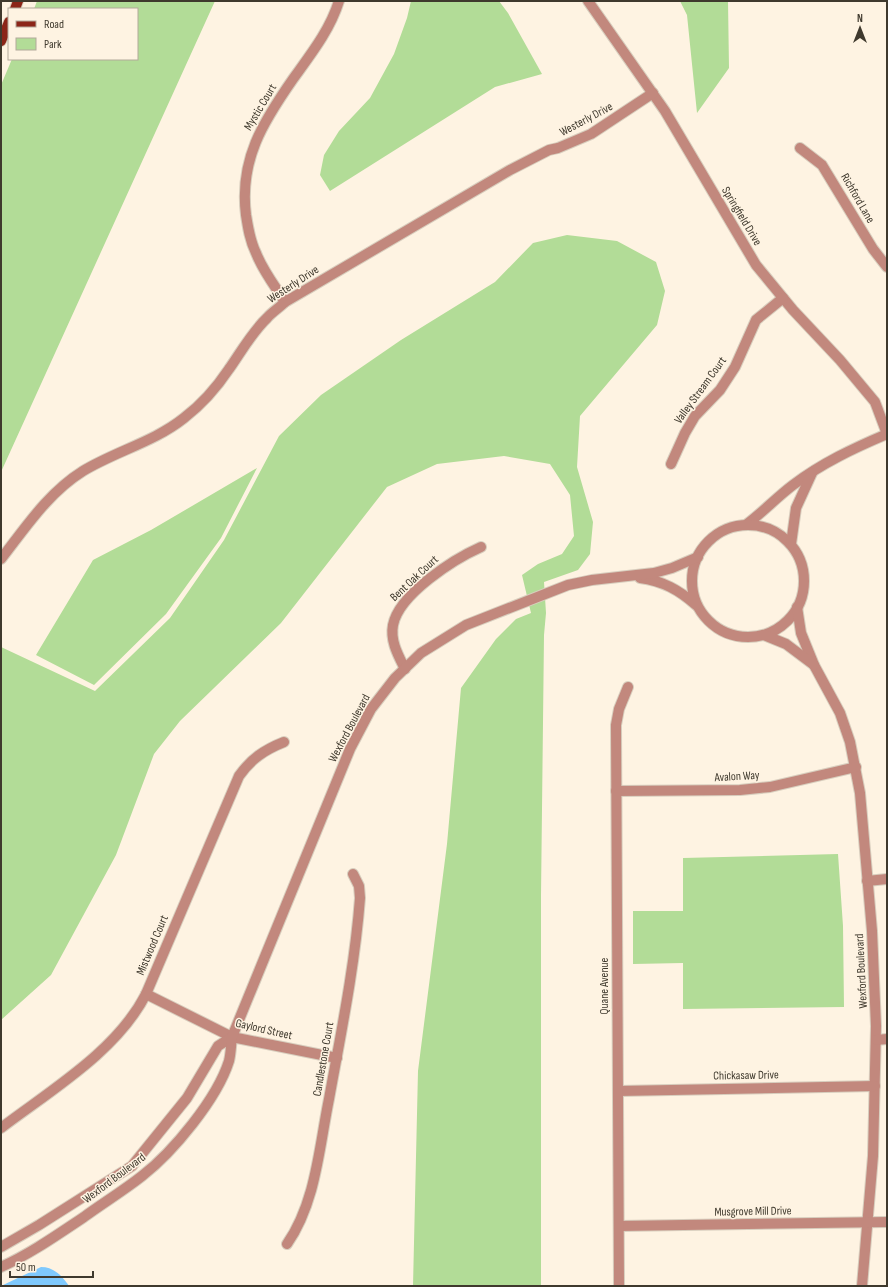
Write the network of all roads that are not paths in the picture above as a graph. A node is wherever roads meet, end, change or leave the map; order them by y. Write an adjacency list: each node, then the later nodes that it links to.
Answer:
1 (338, 1): 9 (street, Mystic Court)
2 (588, 1): 5 (street, Springfield Drive)
3 (8, 24): 4 (main road)
4 (1, 41)
5 (653, 93): 8 (street, Springfield Drive); 9 (street, Westerly Drive)
6 (800, 148): 7 (street, Richford Lane)
7 (887, 267)
8 (783, 298): 10 (street, Springfield Drive); 11 (street, Valley Stream Court)
9 (285, 302): 17 (street, Westerly Drive)
10 (887, 434): 12 (street)
11 (671, 464)
12 (812, 473): 13 (street); 14 (street)
13 (747, 524): 14 (street); 16 (street)
14 (792, 544): 20 (street)
15 (481, 547): 23 (street, Bent Oak Court)
16 (698, 557): 18 (street, Wexford Boulevard); 19 (street)
17 (1, 559)
18 (632, 577): 19 (street, Wexford Boulevard); 23 (street, Wexford Boulevard)
19 (697, 606): 21 (street)
20 (797, 607): 21 (street); 22 (street, Wexford Boulevard)
21 (764, 635): 22 (street, Wexford Boulevard)
22 (814, 665): 26 (street, Wexford Boulevard)
23 (405, 669): 32 (street, Wexford Boulevard)
24 (628, 687): 27 (street, Quane Avenue)
25 (284, 742): 31 (street, Mistwood Court)
26 (856, 766): 27 (street, Avalon Way); 30 (street, Wexford Boulevard)
27 (616, 791): 37 (street, Quane Avenue)
28 (353, 874): 35 (street, Candlestone Court)
29 (887, 880): 30 (street)
30 (867, 881): 34 (street, Wexford Boulevard)
31 (146, 994): 32 (street, Gaylord Street); 38 (street, Mistwood Court)
32 (232, 1037): 35 (street, Gaylord Street); 43 (street, Wexford Boulevard); 44 (street, Wexford Boulevard)
33 (887, 1039): 34 (street)
34 (876, 1040): 36 (street, Wexford Boulevard)
35 (337, 1058): 42 (street, Candlestone Court)
36 (875, 1086): 37 (street, Chickasaw Drive); 39 (street, Wexford Boulevard)
37 (618, 1091): 41 (street, Quane Avenue)
38 (1, 1128)
39 (869, 1222): 40 (street, Musgrove Mill Drive); 41 (street, Musgrove Mill Drive); 46 (street, Wexford Boulevard)
40 (887, 1222)
41 (619, 1226): 45 (street, Quane Avenue)
42 (287, 1244)
43 (1, 1247)
44 (1, 1267)
45 (620, 1286)
46 (862, 1286)

